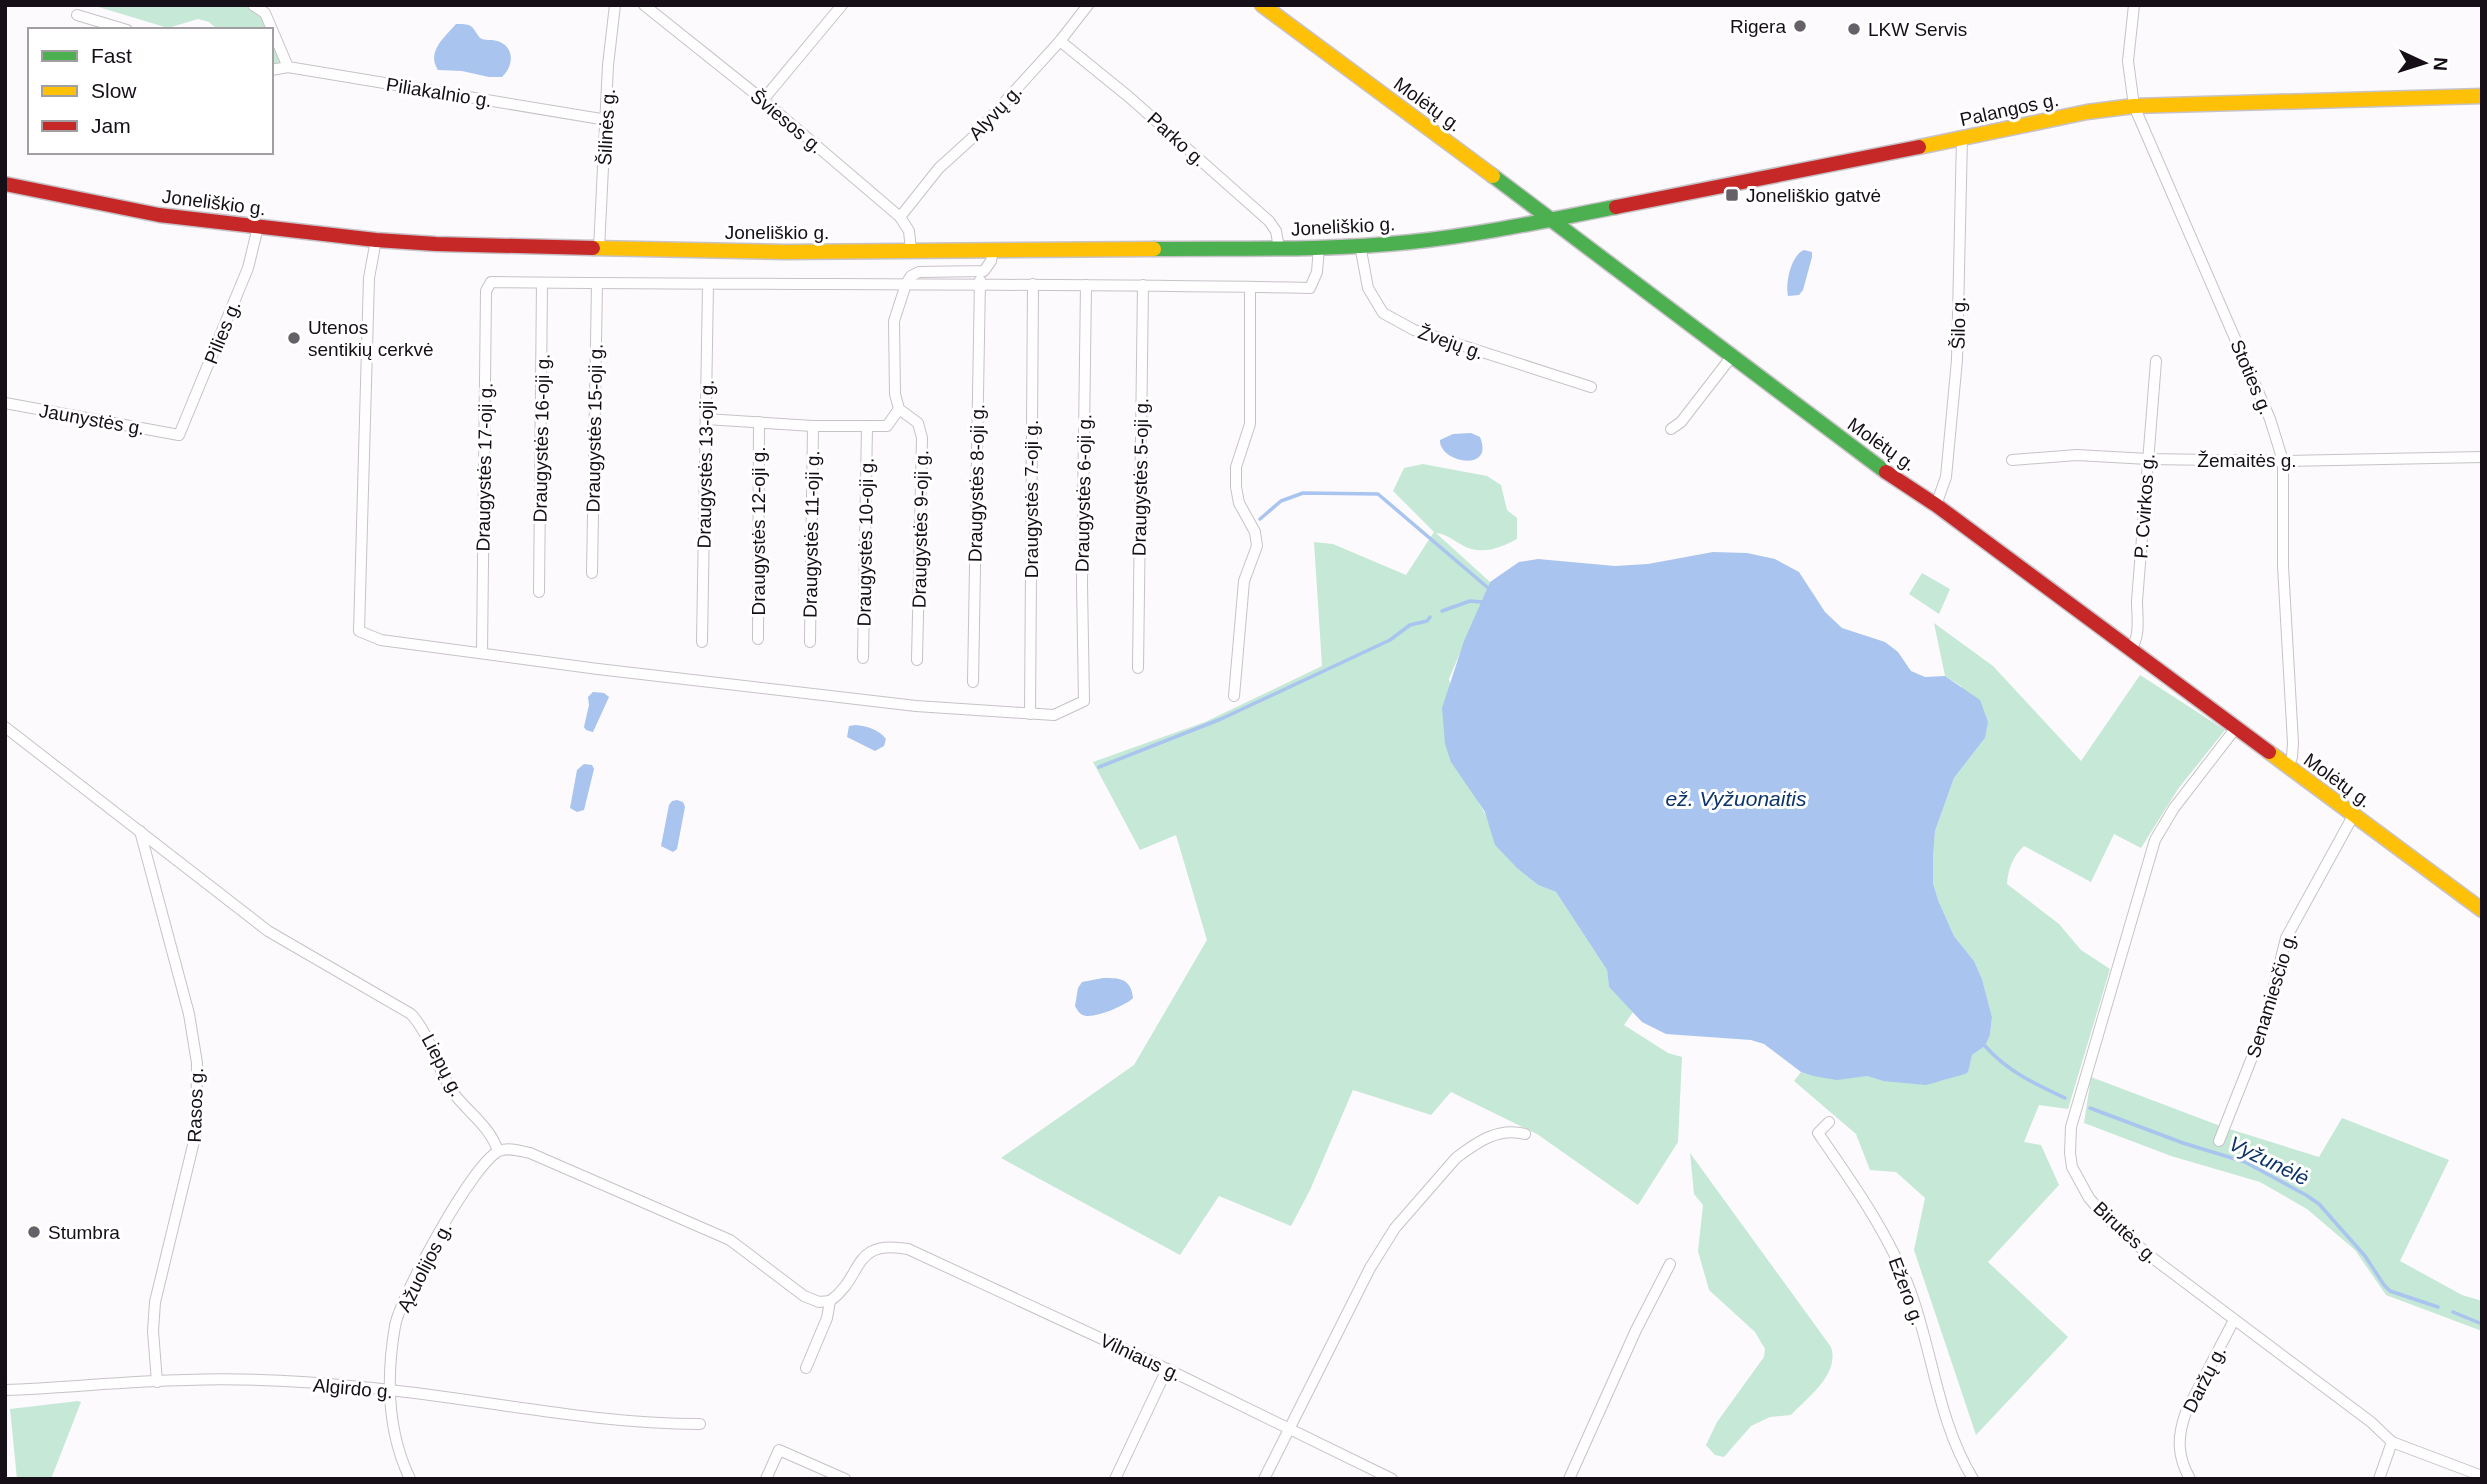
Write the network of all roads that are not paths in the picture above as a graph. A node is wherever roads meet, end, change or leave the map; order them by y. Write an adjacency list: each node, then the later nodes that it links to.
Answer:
1 (253, 5): 10 (street)
2 (615, 5): 18 (street, Šilinės g.)
3 (644, 5): 16 (street, Šviesos g.)
4 (842, 5): 16 (street)
5 (1088, 5): 12 (street, Alyvų g.)
6 (1262, 5): 22 (street, Molėtų g.)
7 (2134, 5): 17 (street, Stoties g.)
8 (77, 15): 9 (street)
9 (120, 28)
10 (271, 28)
11 (273, 32): 13 (street)
12 (1060, 41): 21 (street, Alyvų g.); 27 (street, Parko g.)
13 (288, 67): 14 (street, Piliakalnio g.); 18 (street, Piliakalnio g.)
14 (273, 70)
15 (2482, 96): 17 (street, Palangos g.)
16 (763, 100): 21 (street, Šviesos g.)
17 (2134, 106): 19 (street, Palangos g.); 55 (street, Stoties g.)
18 (607, 120): 28 (street, Šilinės g.)
19 (1962, 138): 22 (street, Palangos g.); 56 (street, Šilo g.)
20 (5, 184): 23 (street, Joneliškio g.)
21 (900, 218): 29 (street)
22 (1552, 220): 25 (street, Joneliškio g.); 41 (street, Molėtų g.)
23 (258, 227): 24 (street, Joneliškio g.); 51 (street, Pilies g.)
24 (376, 240): 28 (street, Joneliškio g.); 63 (street)
25 (1360, 245): 26 (street, Joneliškio g.); 43 (street, Žvejų g.)
26 (1319, 247): 27 (street, Joneliškio g.); 40 (street)
27 (1279, 248): 30 (street, Joneliškio g.)
28 (599, 249): 29 (street, Joneliškio g.)
29 (911, 250): 30 (street, Joneliškio g.)
30 (993, 250): 31 (street)
31 (984, 271): 34 (street); 35 (street)
32 (542, 283): 33 (street); 58 (street, Draugystės 16-oji g.); 63 (street, Draugystės 17-oji g.)
33 (597, 284): 36 (street); 57 (street, Draugystės 15-oji g.)
34 (906, 284): 35 (street); 36 (street); 45 (street)
35 (978, 284): 37 (street); 67 (street, Draugystės 8-oji g.)
36 (709, 285): 46 (street, Draugystės 13-oji g.)
37 (1033, 285): 38 (street); 69 (street, Draugystės 7-oji g.)
38 (1086, 285): 39 (street); 69 (street, Draugystės 6-oji g.)
39 (1143, 285): 40 (street); 66 (street, Draugystės 5-oji g.)
40 (1250, 287): 68 (street)
41 (1732, 356): 50 (street); 56 (street, Molėtų g.)
42 (2156, 360): 53 (street, P. Cvirkos g.)
43 (1591, 387)
44 (5, 403): 51 (street, Jaunystės g.)
45 (900, 409): 49 (street); 65 (street, Draugystės 9-oji g.)
46 (706, 419): 47 (street); 60 (street, Draugystės 13-oji g.)
47 (759, 422): 48 (street); 59 (street, Draugystės 12-oji g.)
48 (813, 426): 49 (street); 61 (street, Draugystės 11-oji g.)
49 (867, 426): 64 (street, Draugystės 10-oji g.)
50 (1671, 429)
51 (179, 435)
52 (2482, 457): 55 (street, Žemaitės g.)
53 (2148, 459): 54 (street, Žemaitės g.); 55 (street, Žemaitės g.); 62 (street, P. Cvirkos g.)
54 (2012, 460)
55 (2283, 461): 72 (street, Stoties g.)
56 (1936, 505): 62 (street, Molėtų g.)
57 (592, 573)
58 (539, 592)
59 (758, 639)
60 (702, 642)
61 (810, 642)
62 (2130, 650): 71 (street, Molėtų g.)
63 (482, 653): 69 (street)
64 (863, 657)
65 (917, 660)
66 (1138, 668)
67 (973, 682)
68 (1234, 696)
69 (1030, 713)
70 (5, 727): 74 (street, Liepų g.)
71 (2235, 729): 72 (street, Molėtų g.); 82 (street, Birutės g.)
72 (2288, 767): 73 (street, Molėtų g.)
73 (2353, 816): 75 (street, Molėtų g.); 78 (street, Senamiesčio g.)
74 (140, 831): 79 (street, Liepų g.); 85 (street, Rasos g.)
75 (2482, 910)
76 (1829, 1122): 99 (street, Ežero g.)
77 (1525, 1134): 89 (street)
78 (2219, 1142)
79 (498, 1151): 81 (street); 87 (street, Ąžuolijos g.)
80 (1670, 1264): 98 (street)
81 (830, 1301): 83 (street); 84 (street, Vilniaus g.)
82 (2234, 1320): 90 (street, Birutės g.); 100 (street, Daržų g.)
83 (806, 1368)
84 (1167, 1369): 89 (street, Vilniaus g.); 95 (street)
85 (157, 1382): 86 (street, Algirdo g.); 87 (street, Algirdo g.)
86 (5, 1390)
87 (389, 1390): 88 (street, Algirdo g.); 92 (street, Ąžuolijos g.)
88 (700, 1424)
89 (1290, 1429): 96 (street); 97 (street, Vilniaus g.)
90 (2392, 1441): 91 (street, Birutės g.); 101 (street)
91 (2482, 1476)
92 (410, 1479)
93 (766, 1479): 94 (street)
94 (845, 1479)
95 (1115, 1479)
96 (1264, 1479)
97 (1392, 1479)
98 (1569, 1479)
99 (1973, 1479)
100 (2190, 1479)
101 (2379, 1479)

